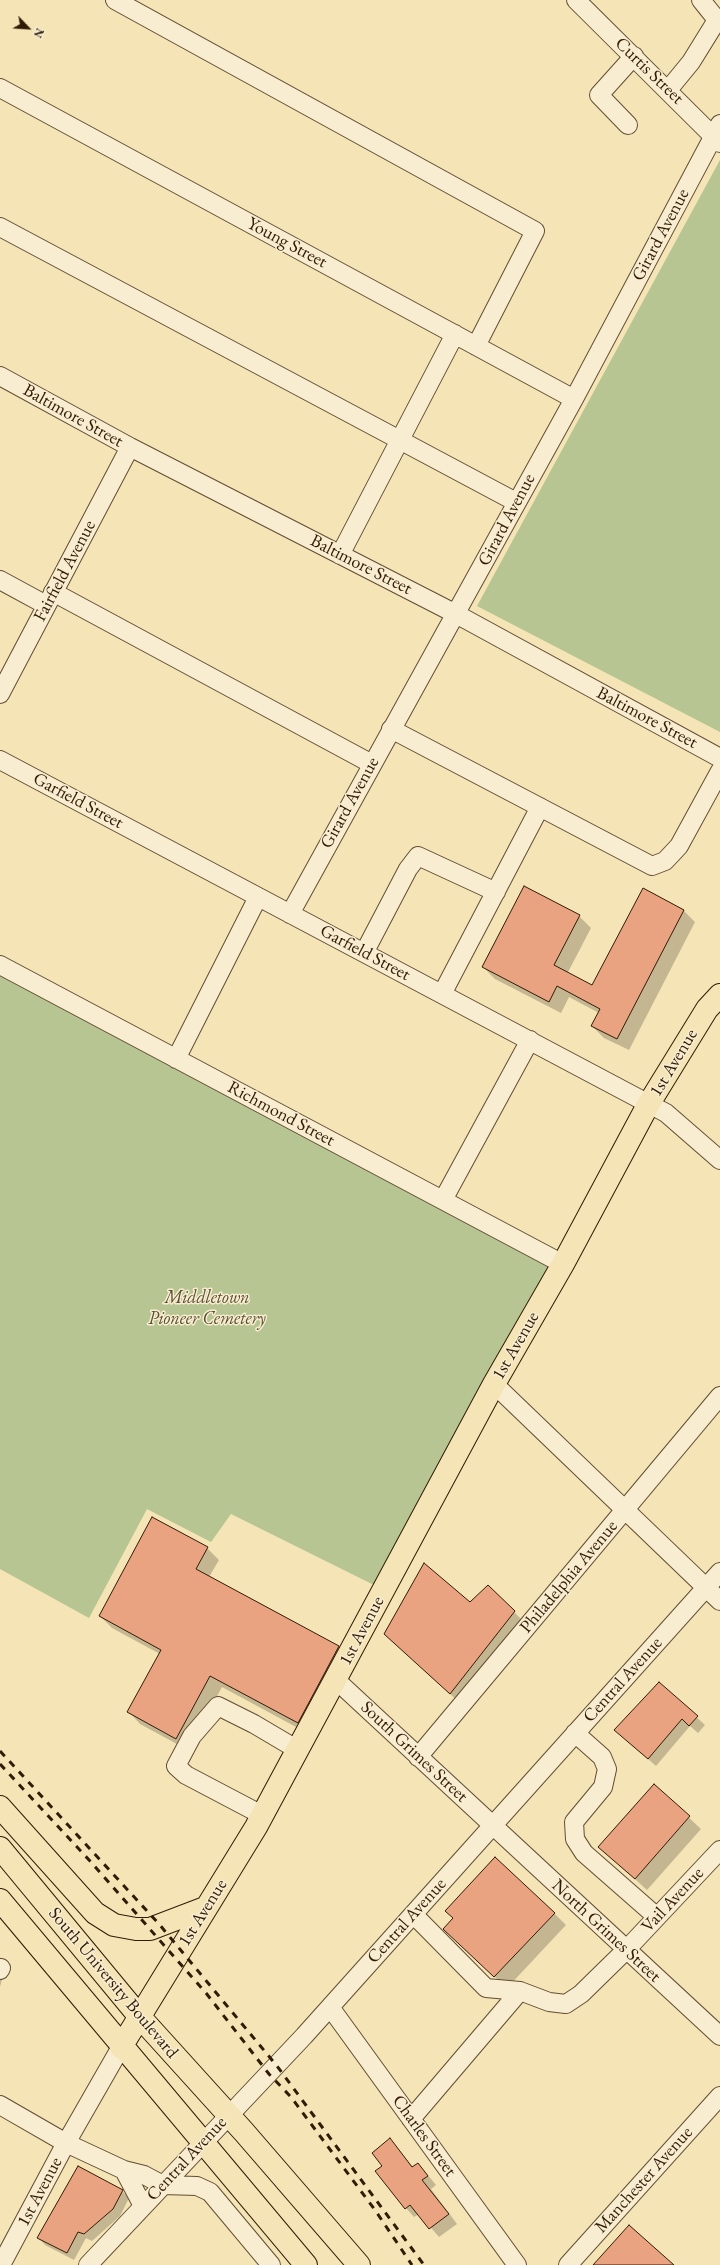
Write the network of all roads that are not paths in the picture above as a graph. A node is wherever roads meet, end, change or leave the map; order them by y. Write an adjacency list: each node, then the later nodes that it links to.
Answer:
1 (115, 0): 12 (street)
2 (576, 0): 5 (street, Curtis Street)
3 (701, 0): 4 (street)
4 (719, 20): 7 (street)
5 (634, 56): 7 (street, Curtis Street); 8 (street)
6 (0, 88): 11 (street, Young Street)
7 (668, 90): 9 (street, Curtis Street)
8 (628, 125)
9 (718, 134): 14 (street, Girard Avenue)
10 (0, 228): 15 (street)
11 (455, 334): 12 (street, Young Street); 15 (street)
12 (476, 346): 14 (street, Young Street)
13 (0, 376): 16 (street, Baltimore Street)
14 (574, 399): 17 (street, Girard Avenue)
15 (399, 440): 17 (street); 18 (street)
16 (130, 447): 18 (street, Baltimore Street); 20 (street, Fairfield Avenue)
17 (516, 502): 21 (street, Girard Avenue)
18 (340, 555): 21 (street, Baltimore Street)
19 (0, 580): 20 (street)
20 (50, 598): 22 (street, Fairfield Avenue); 26 (street)
21 (456, 614): 23 (street, Girard Avenue); 24 (street, Baltimore Street)
22 (0, 694)
23 (391, 729): 26 (street, Girard Avenue); 28 (street)
24 (720, 758)
25 (0, 760): 30 (street, Garfield Street)
26 (372, 764): 31 (street, Girard Avenue)
27 (720, 771): 28 (street)
28 (540, 807): 29 (street)
29 (496, 892): 32 (street); 34 (street)
30 (258, 897): 31 (street, Garfield Street); 37 (street)
31 (290, 914): 32 (street, Garfield Street)
32 (364, 953): 34 (street, Garfield Street)
33 (0, 965): 37 (street, Richmond Street)
34 (442, 994): 36 (street, Garfield Street)
35 (720, 995): 38 (main road, 1st Avenue)
36 (530, 1040): 38 (street, Garfield Street); 40 (street)
37 (176, 1059): 40 (street, Richmond Street)
38 (648, 1105): 39 (street, Garfield Street); 41 (main road, 1st Avenue)
39 (720, 1160)
40 (443, 1200): 41 (street, Richmond Street)
41 (563, 1264): 42 (main road, 1st Avenue)
42 (494, 1384): 44 (street); 48 (main road, 1st Avenue)
43 (720, 1396): 44 (street, Philadelphia Avenue)
44 (624, 1511): 46 (street); 51 (street, Philadelphia Avenue)
45 (720, 1572): 46 (street, Central Avenue)
46 (706, 1587): 47 (street); 49 (street, Central Avenue)
47 (720, 1600)
48 (336, 1680): 50 (main road, 1st Avenue); 51 (street, South Grimes Street)
49 (575, 1734): 54 (street, Central Avenue); 60 (street)
50 (298, 1750): 53 (main road, 1st Avenue); 53 (street)
51 (418, 1757): 54 (street, South Grimes Street)
52 (0, 1807): 58 (main road)
53 (262, 1815): 58 (main road, 1st Avenue)
54 (493, 1825): 59 (street, Central Avenue); 61 (street, North Grimes Street)
55 (0, 1848): 64 (main road, South University Boulevard)
56 (720, 1850): 60 (street, Vail Avenue)
57 (0, 1900): 66 (main road, South University Boulevard)
58 (205, 1908): 64 (main road, 1st Avenue)
59 (413, 1914): 62 (street); 63 (street, Central Avenue)
60 (657, 1917): 61 (street, Vail Avenue)
61 (626, 1950): 62 (street, Vail Avenue); 65 (street, North Grimes Street)
62 (520, 1991): 70 (street)
63 (330, 2007): 69 (street, Central Avenue); 70 (street, Charles Street)
64 (139, 2016): 66 (main road, 1st Avenue); 69 (main road, South University Boulevard)
65 (720, 2036)
66 (121, 2047): 71 (main road, South University Boulevard); 72 (street, 1st Avenue)
67 (720, 2096): 83 (street, Manchester Avenue)
68 (0, 2105): 72 (street)
69 (228, 2115): 71 (street, Central Avenue); 81 (main road, South University Boulevard)
70 (411, 2119): 82 (street, Charles Street)
71 (203, 2141): 74 (street, Central Avenue); 80 (main road, South University Boulevard)
72 (66, 2143): 73 (street); 76 (street, 1st Avenue)
73 (124, 2170): 74 (street); 75 (street)
74 (163, 2184): 75 (street, Central Avenue); 79 (street)
75 (143, 2206): 78 (street, Central Avenue)
76 (5, 2244): 77 (street, 1st Avenue)
77 (1, 2265)
78 (88, 2265)
79 (271, 2265)
80 (306, 2265)
81 (359, 2265)
82 (517, 2265)
83 (568, 2265)

